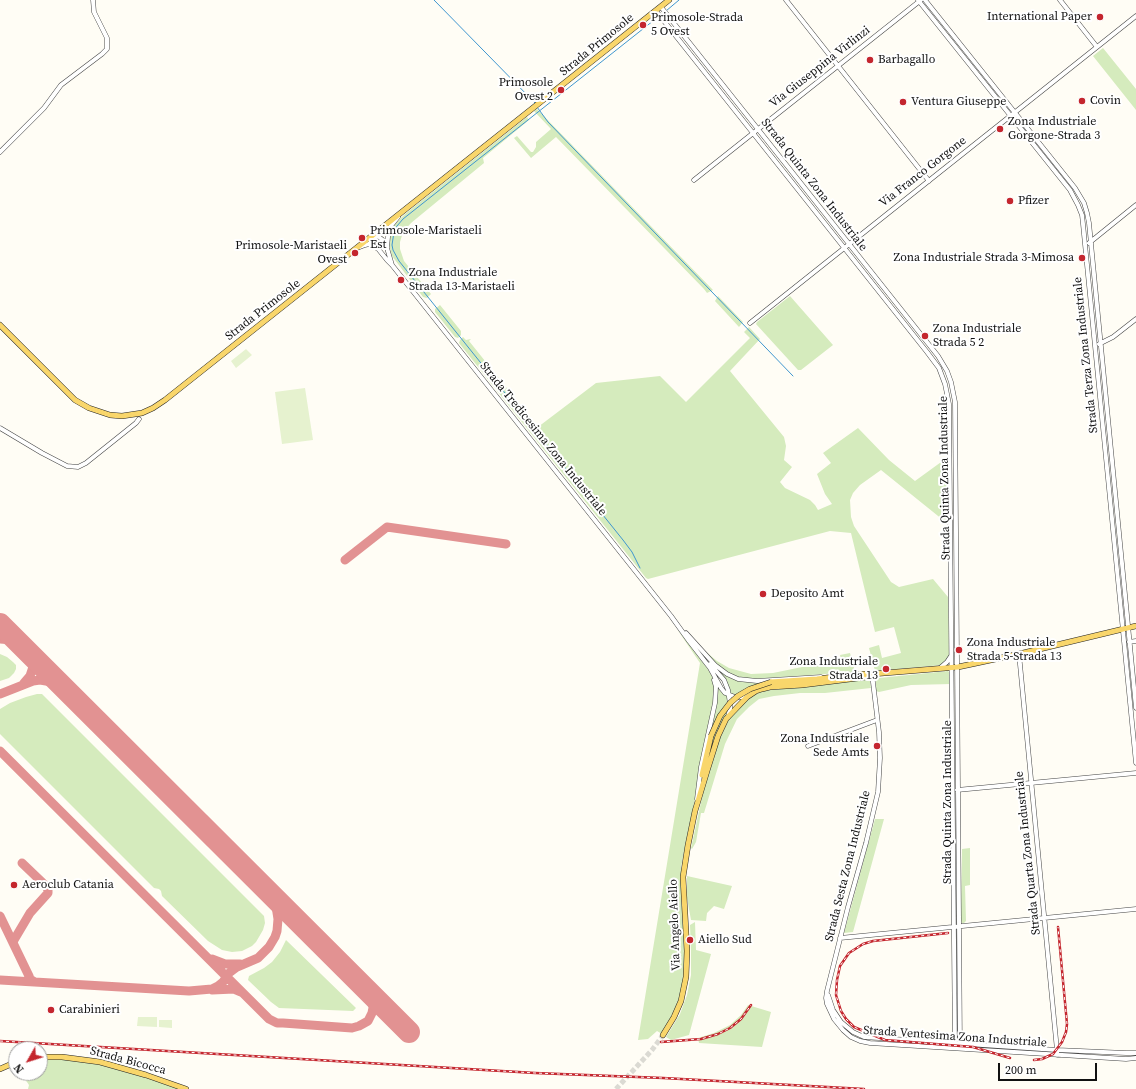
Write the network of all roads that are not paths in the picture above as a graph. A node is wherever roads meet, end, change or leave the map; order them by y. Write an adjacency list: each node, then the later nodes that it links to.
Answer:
1 (93, 0): 19 (street)
2 (669, 0): 7 (main road, Strada Primosole)
3 (786, 0): 12 (street)
4 (919, 0): 12 (street, Via Giuseppina Virlinzi); 16 (street, Strada Terza Zona Industriale)
5 (925, 0): 15 (street, Strada Terza Zona Industriale)
6 (1060, 0): 11 (street)
7 (658, 9): 8 (street, Strada Quinta Zona Industriale); 10 (street, Strada Quinta Zona Industriale); 23 (main road, Strada Primosole)
8 (668, 16): 10 (street); 13 (street, Strada Quinta Zona Industriale)
9 (1136, 16): 11 (street)
10 (663, 19): 14 (street, Strada Quinta Zona Industriale)
11 (1097, 47): 15 (street)
12 (838, 66): 17 (street, Via Giuseppina Virlinzi); 21 (street)
13 (715, 75): 14 (street); 17 (street, Strada Quinta Zona Industriale)
14 (710, 79): 18 (street, Strada Quinta Zona Industriale)
15 (1015, 113): 16 (street, Via Franco Gorgone); 25 (street, Strada Terza Zona Industriale)
16 (1010, 116): 21 (street, Via Franco Gorgone); 27 (street, Strada Terza Zona Industriale)
17 (758, 129): 18 (street, Via Giuseppina Virlinzi); 26 (street, Strada Quinta Zona Industriale)
18 (753, 133): 20 (street, Via Giuseppina Virlinzi); 30 (street, Strada Quinta Zona Industriale)
19 (0, 152)
20 (694, 180)
21 (929, 180): 26 (street, Via Franco Gorgone)
22 (1136, 205): 25 (street)
23 (407, 208): 24 (main road, Strada Primosole); 29 (street)
24 (374, 235): 28 (main road, Strada Primosole); 29 (street); 31 (street)
25 (1091, 242): 27 (street); 37 (street, Strada Terza Zona Industriale)
26 (849, 244): 30 (street, Via Franco Gorgone); 38 (street, Strada Quinta Zona Industriale)
27 (1086, 246): 36 (street, Strada Terza Zona Industriale)
28 (358, 248): 31 (street); 35 (main road, Strada Primosole)
29 (387, 248): 32 (street)
30 (844, 248): 34 (street); 39 (street, Strada Quinta Zona Industriale)
31 (379, 250): 32 (street, Strada Tredicesima Zona Industriale)
32 (392, 265): 46 (street, Strada Tredicesima Zona Industriale)
33 (1136, 318): 37 (street)
34 (750, 323)
35 (0, 324)
36 (1095, 344): 37 (street); 44 (street, Strada Terza Zona Industriale)
37 (1101, 344): 45 (street, Strada Terza Zona Industriale)
38 (936, 354): 39 (street); 40 (street, Strada Quinta Zona Industriale)
39 (932, 358): 41 (street, Strada Quinta Zona Industriale)
40 (941, 361): 41 (street); 54 (street, Strada Quinta Zona Industriale)
41 (936, 364): 52 (street, Strada Quinta Zona Industriale)
42 (139, 419): 43 (street)
43 (0, 428)
44 (1110, 499): 45 (street); 48 (street, Strada Terza Zona Industriale)
45 (1116, 499): 48 (street, Strada Terza Zona Industriale)
46 (679, 626): 49 (street); 56 (street)
47 (1136, 626): 48 (main road)
48 (1125, 629): 51 (street, Strada Terza Zona Industriale); 53 (main road); 59 (street, Strada Terza Zona Industriale)
49 (691, 639): 58 (street); 62 (street)
50 (1136, 641): 51 (street)
51 (1129, 642): 60 (street, Strada Terza Zona Industriale)
52 (951, 653): 54 (street, Strada Quinta Zona Industriale); 55 (street)
53 (1019, 654): 54 (main road); 69 (street, Strada Quarta Zona Industriale)
54 (955, 667): 55 (main road); 70 (street, Strada Quinta Zona Industriale); 71 (street, Strada Quinta Zona Industriale)
55 (939, 669): 57 (main road)
56 (713, 674): 62 (street); 72 (street)
57 (872, 674): 58 (main road); 61 (main road); 65 (street, Strada Sesta Zona Industriale)
58 (829, 677): 72 (main road, bridge)
59 (1127, 678): 60 (street); 67 (street, Strada Terza Zona Industriale)
60 (1133, 679): 63 (street, Strada Terza Zona Industriale)
61 (756, 691): 62 (street); 64 (main road)
62 (729, 694): 64 (street)
63 (1136, 708)
64 (726, 719): 73 (main road)
65 (877, 720): 66 (street); 80 (street, Strada Sesta Zona Industriale)
66 (808, 746)
67 (1136, 763)
68 (1136, 773): 69 (street)
69 (1031, 783): 71 (street); 77 (street, Strada Quarta Zona Industriale)
70 (952, 790): 71 (street); 75 (street, Strada Quinta Zona Industriale)
71 (958, 790): 74 (street, Strada Quinta Zona Industriale)
72 (696, 799): 73 (main road)
73 (695, 811): 84 (main road, Via Angelo Aiello)
74 (958, 812): 75 (street); 78 (street, Strada Quinta Zona Industriale)
75 (952, 813): 79 (street, Strada Quinta Zona Industriale)
76 (1136, 909): 77 (street)
77 (1045, 918): 78 (street); 94 (street, Strada Quarta Zona Industriale)
78 (959, 926): 79 (street); 82 (street, Strada Quinta Zona Industriale)
79 (954, 927): 80 (street); 81 (street, Strada Quinta Zona Industriale)
80 (840, 938): 83 (street, Strada Sesta Zona Industriale)
81 (954, 990): 82 (street); 86 (street, Strada Quinta Zona Industriale)
82 (960, 990): 87 (street, Strada Quinta Zona Industriale)
83 (827, 991): 85 (street, Strada Ventesima Zona Industriale); 88 (street, Strada Ventesima Zona Industriale)
84 (663, 1035)
85 (888, 1039): 86 (street, Strada Ventesima Zona Industriale); 88 (street)
86 (955, 1043): 87 (street, Strada Ventesima Zona Industriale); 90 (street, Strada Quinta Zona Industriale)
87 (960, 1043): 89 (street, Strada Ventesima Zona Industriale); 91 (street, Strada Quinta Zona Industriale)
88 (888, 1044): 90 (street, Strada Ventesima Zona Industriale)
89 (1025, 1047): 92 (street, Strada Ventesima Zona Industriale); 93 (street)
90 (955, 1048): 91 (street, Strada Ventesima Zona Industriale)
91 (960, 1048): 93 (street, Strada Ventesima Zona Industriale)
92 (1037, 1048): 94 (street, Strada Ventesima Zona Industriale); 96 (street)
93 (1025, 1052): 96 (street, Strada Ventesima Zona Industriale)
94 (1057, 1052): 95 (street, Strada Ventesima Zona Industriale); 96 (street, Strada Ventesima Zona Industriale); 99 (street, Strada Ventesima Zona Industriale)
95 (1098, 1052): 97 (street, Strada Ventesima Zona Industriale); 99 (street)
96 (1036, 1053)
97 (1136, 1053)
98 (48, 1057): 101 (main road, Strada Bicocca)
99 (1098, 1057): 100 (street, Strada Ventesima Zona Industriale)
100 (1136, 1058)
101 (186, 1089)

